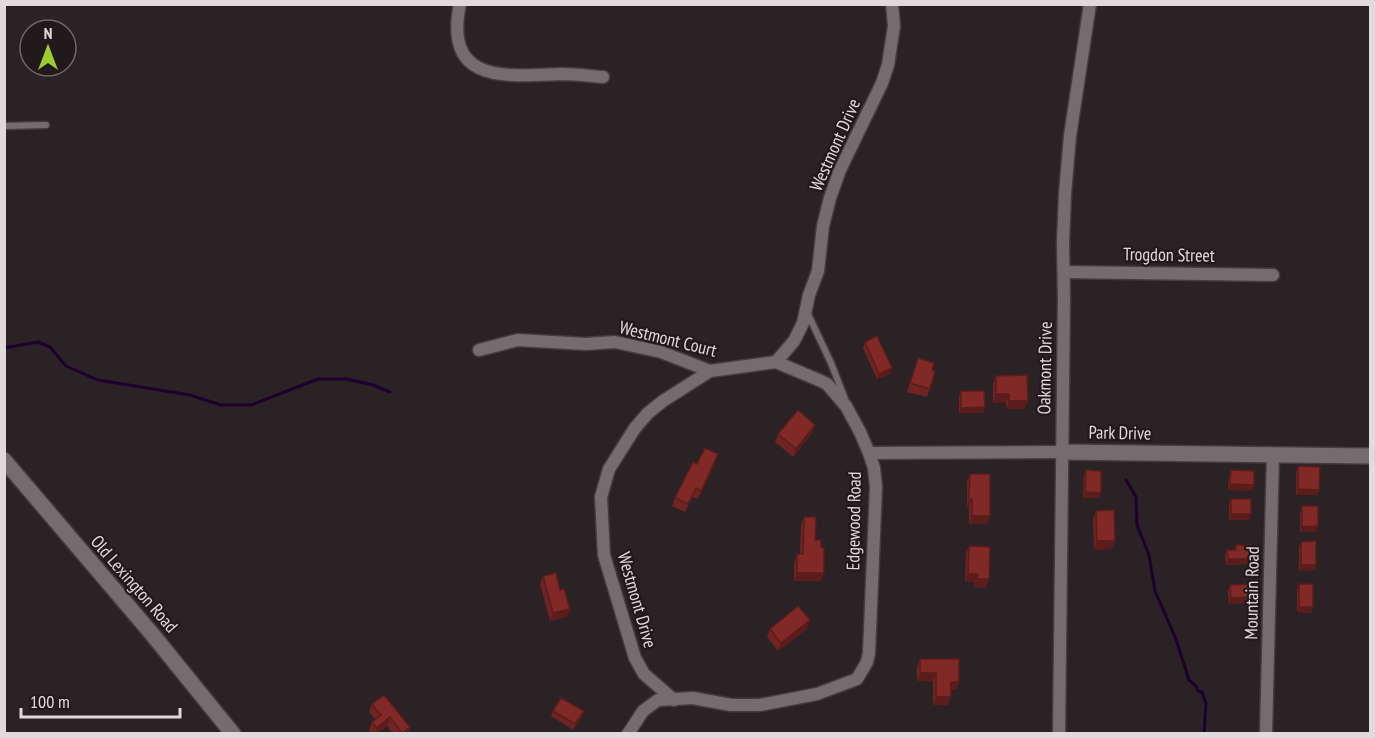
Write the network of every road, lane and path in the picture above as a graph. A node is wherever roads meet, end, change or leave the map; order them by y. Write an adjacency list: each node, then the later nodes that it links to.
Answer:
1 (460, 4): 4 (street)
2 (892, 4): 9 (street, Westmont Drive)
3 (1090, 4): 7 (street, Oakmont Drive)
4 (603, 77)
5 (46, 125): 6 (lane)
6 (4, 126)
7 (1064, 272): 8 (street, Trogdon Street); 14 (street, Oakmont Drive)
8 (1273, 275)
9 (806, 309): 11 (street, Westmont Drive); 13 (lane)
10 (479, 350): 12 (street, Westmont Court)
11 (776, 362): 12 (street, Westmont Court); 13 (street, Edgewood Road)
12 (710, 371): 19 (street, Westmont Drive)
13 (848, 409): 15 (street, Edgewood Road)
14 (1061, 452): 15 (street, Park Drive); 16 (main road, Park Drive); 22 (street, Oakmont Drive)
15 (869, 453): 19 (street, Edgewood Road)
16 (1273, 454): 17 (main road, Park Drive); 23 (street, Mountain Road)
17 (1371, 456)
18 (4, 460): 20 (main road, Old Lexington Road)
19 (674, 700): 21 (street)
20 (233, 734)
21 (628, 734)
22 (1059, 734)
23 (1266, 734)

